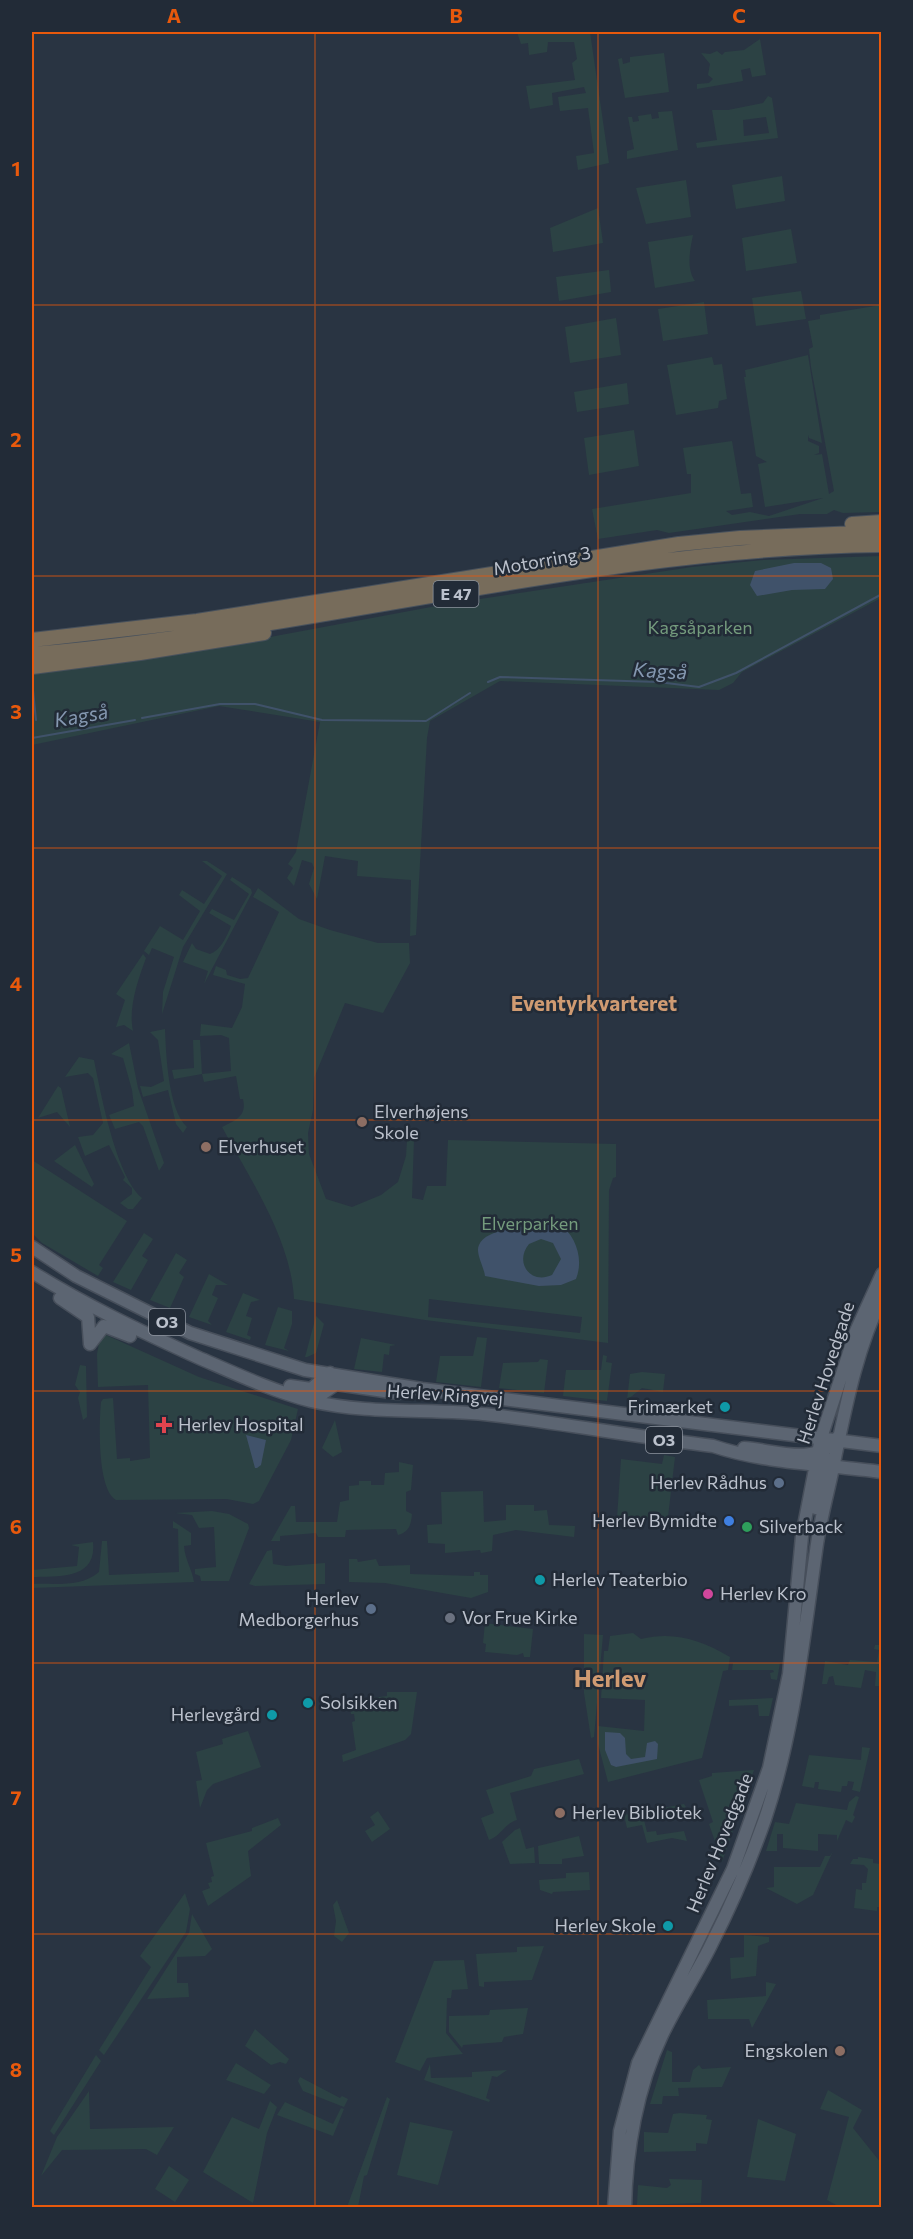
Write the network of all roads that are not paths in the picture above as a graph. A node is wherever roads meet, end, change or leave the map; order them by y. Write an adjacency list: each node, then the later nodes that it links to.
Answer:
1 (882, 522): 3 (highway)
2 (882, 532): 3 (highway, Motorring 3 / E 47)
3 (740, 538): 6 (highway, Motorring 3 / E 47)
4 (882, 545): 5 (highway, Motorring 3 / E 47)
5 (376, 607): 7 (highway, Motorring 3 / E 47); 8 (highway)
6 (32, 640)
7 (32, 654)
8 (32, 667)
9 (32, 1247): 15 (main road, Herlev Ringvej / O3)
10 (32, 1272): 14 (main road, Herlev Ringvej / O3)
11 (882, 1274): 21 (main road, Herlev Hovedgade)
12 (32, 1279): 14 (main road)
13 (882, 1297): 21 (main road, Herlev Hovedgade)
14 (195, 1355): 17 (main road, Herlev Ringvej / O3)
15 (305, 1370): 16 (main road, Herlev Ringvej / O3); 19 (main road)
16 (330, 1374): 18 (main road, Herlev Ringvej / O3); 19 (main road)
17 (244, 1378): 19 (main road, Herlev Ringvej / O3); 19 (main road)
18 (437, 1391): 19 (main road); 21 (main road, Herlev Ringvej / O3)
19 (318, 1396): 21 (main road, Herlev Ringvej / O3)
20 (882, 1446): 21 (main road, Herlev Ringvej / O3)
21 (829, 1449): 22 (main road); 23 (main road, Herlev Ringvej / O3); 24 (main road, Herlev Hovedgade); 25 (main road, Herlev Hovedgade)
22 (882, 1453)
23 (882, 1472)
24 (614, 2208)
25 (625, 2208)

